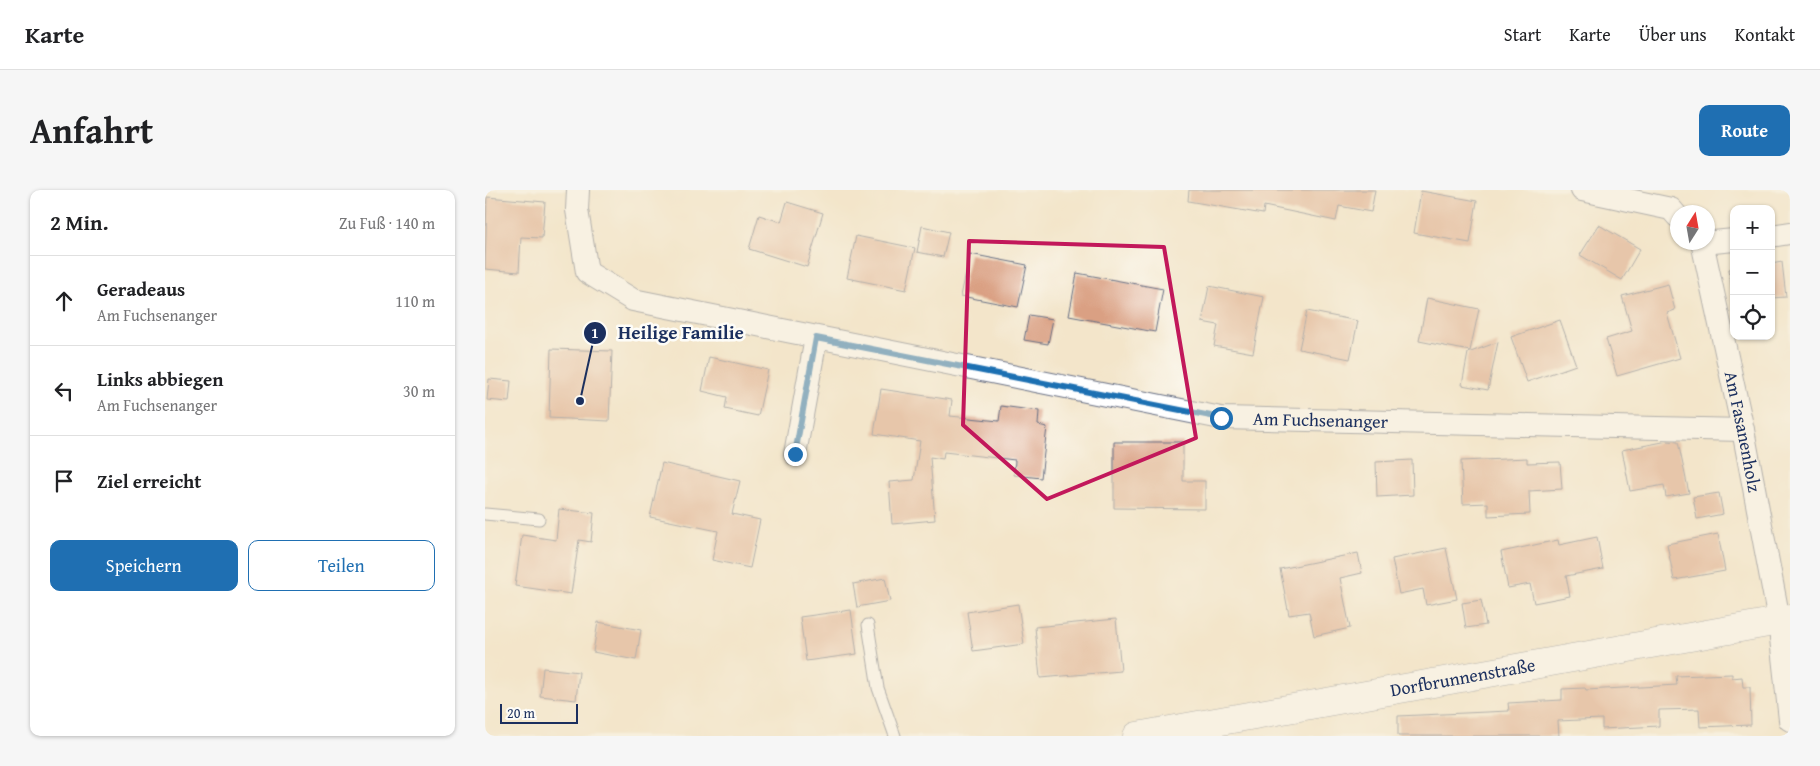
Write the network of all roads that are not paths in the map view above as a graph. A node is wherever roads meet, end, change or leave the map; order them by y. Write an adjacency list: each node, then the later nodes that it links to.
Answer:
1 (578, 190): 9 (street, Am Fuchsenanger)
2 (1582, 190): 3 (street)
3 (1675, 205)
4 (1790, 233): 5 (street)
5 (1775, 235)
6 (1730, 240): 7 (street, Am Fasanenholz)
7 (1715, 242)
8 (1704, 250): 10 (street, Am Fasanenholz)
9 (816, 338): 10 (street, Am Fuchsenanger); 11 (street)
10 (1743, 430): 14 (street, Am Fasanenholz)
11 (795, 454)
12 (485, 514): 13 (lane)
13 (539, 519)
14 (1784, 620): 16 (street, Am Fasanenholz); 17 (street, Dorfbrunnenstraße)
15 (868, 625): 18 (lane)
16 (1790, 720)
17 (1189, 732): 19 (street, Dorfbrunnenstraße)
18 (895, 736)
19 (1137, 736)

